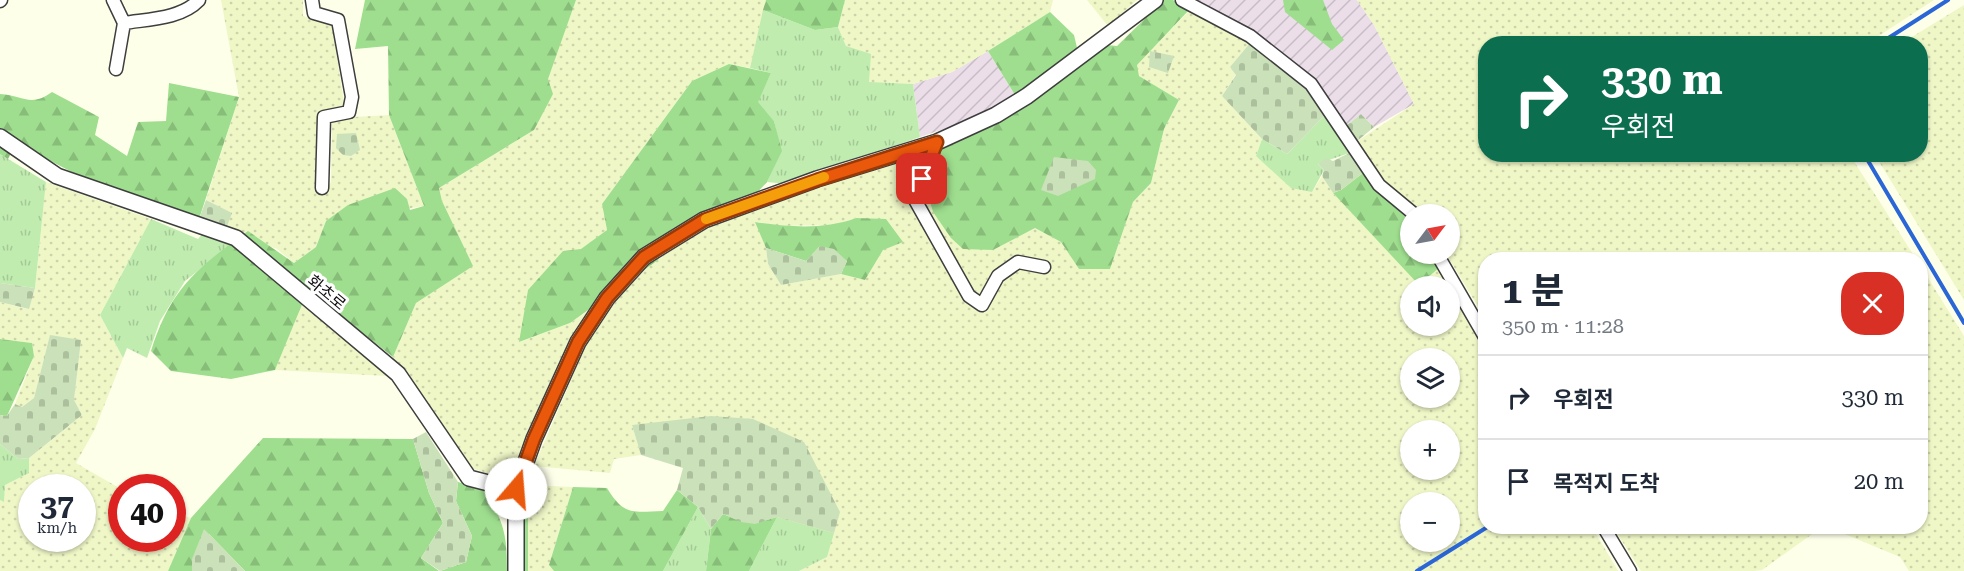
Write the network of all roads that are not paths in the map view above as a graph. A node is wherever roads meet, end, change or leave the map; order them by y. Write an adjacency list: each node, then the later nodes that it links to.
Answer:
1 (113, 0): 6 (street)
2 (199, 0): 6 (street)
3 (312, 0): 10 (street)
4 (1155, 0): 9 (street)
5 (1182, 0): 11 (street)
6 (124, 23): 7 (street)
7 (116, 69)
8 (0, 136): 15 (street, 화초로)
9 (937, 142): 13 (street); 15 (street)
10 (322, 188)
11 (1402, 204)
12 (1443, 264): 14 (street)
13 (1044, 267)
14 (1478, 325)
15 (516, 489): 17 (street)
16 (1608, 534): 18 (street)
17 (516, 571)
18 (1630, 571)

